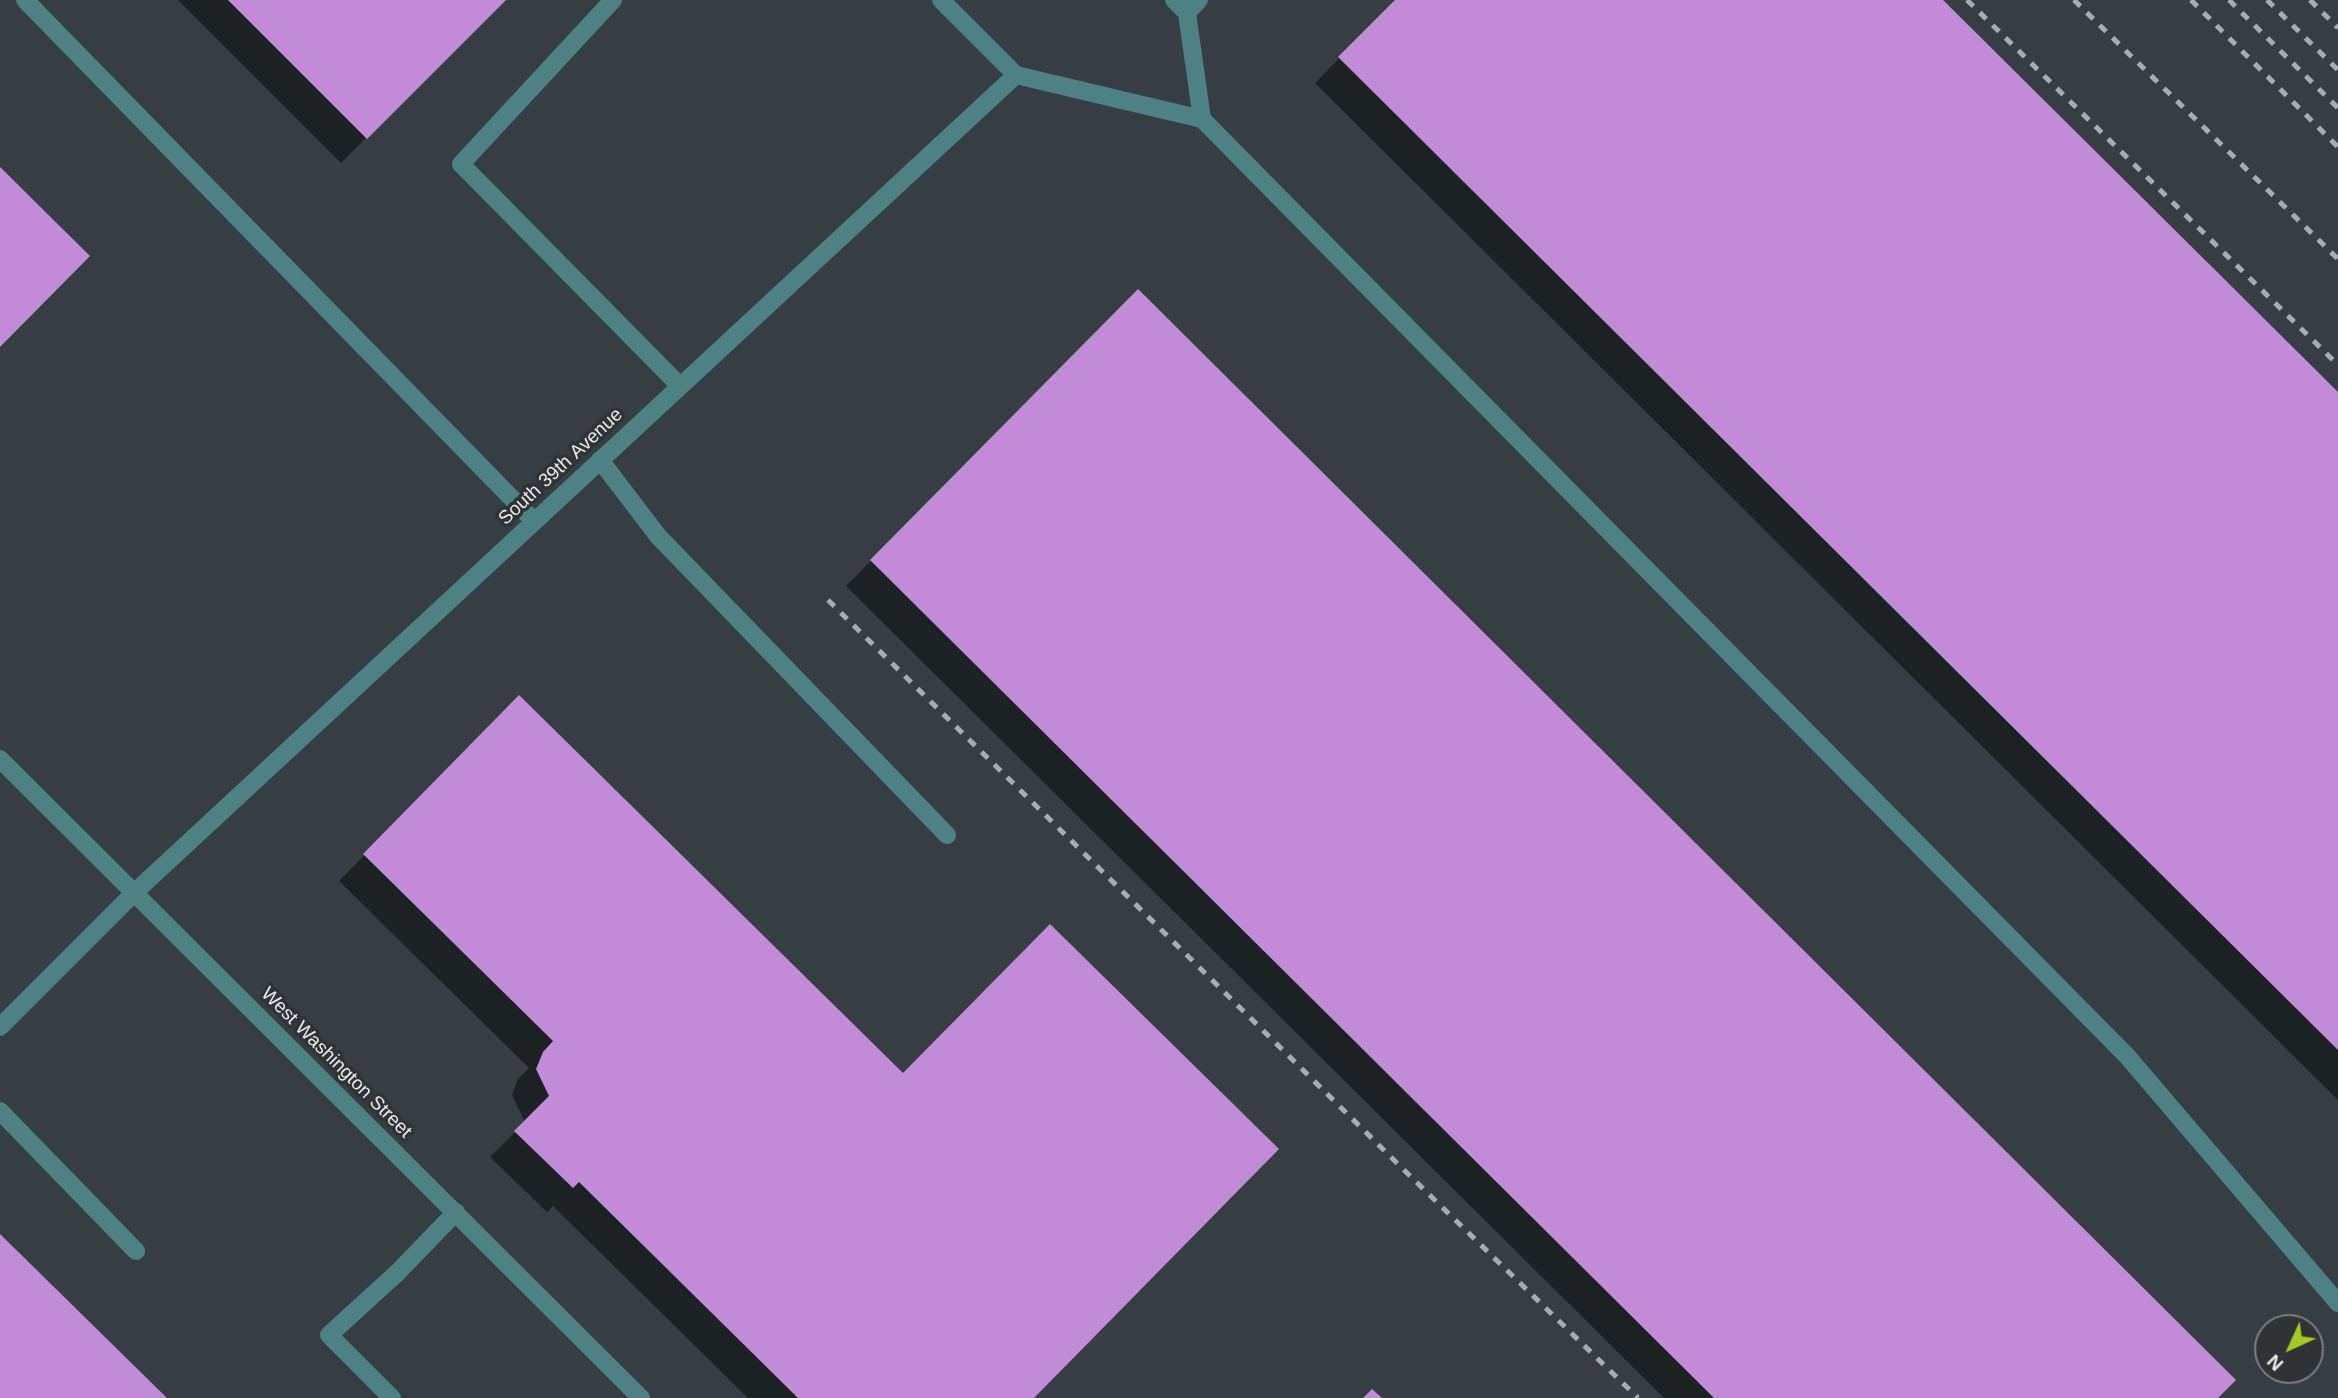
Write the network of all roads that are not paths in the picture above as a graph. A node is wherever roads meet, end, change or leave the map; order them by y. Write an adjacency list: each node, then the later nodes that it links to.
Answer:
1 (25, 0): 10 (street)
2 (613, 0): 8 (street)
3 (941, 0): 6 (street)
4 (1174, 0): 5 (street)
5 (1193, 6): 7 (street)
6 (1016, 75): 7 (street); 8 (street, South 39th Avenue)
7 (1202, 119): 18 (street)
8 (680, 386): 9 (street, South 39th Avenue)
9 (600, 460): 10 (street, South 39th Avenue); 12 (street)
10 (534, 521): 13 (street, South 39th Avenue)
11 (0, 759): 13 (street, West Washington Street)
12 (947, 835)
13 (135, 892): 14 (street, South 39th Avenue); 16 (street, West Washington Street)
14 (0, 1027)
15 (0, 1111): 17 (street)
16 (456, 1213): 19 (street); 20 (street, West Washington Street)
17 (136, 1251)
18 (2338, 1303)
19 (392, 1398)
20 (641, 1398)

